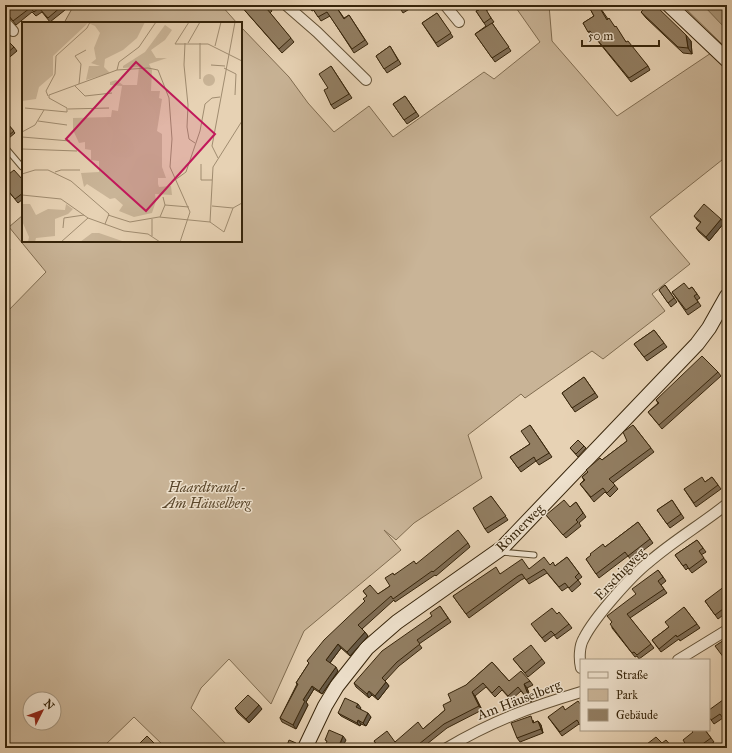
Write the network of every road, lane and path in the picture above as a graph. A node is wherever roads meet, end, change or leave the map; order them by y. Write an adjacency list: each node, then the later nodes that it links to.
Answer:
1 (286, 5): 8 (street)
2 (445, 5): 5 (street)
3 (669, 5): 7 (street)
4 (5, 22): 6 (street)
5 (459, 22)
6 (13, 31)
7 (727, 60)
8 (366, 80)
9 (5, 147): 10 (lane)
10 (22, 167)
11 (727, 296): 13 (street, Römerweg)
12 (727, 504): 16 (street, Erschigweg)
13 (497, 552): 14 (lane); 19 (street, Römerweg)
14 (534, 556)
15 (727, 630): 17 (street)
16 (580, 659)
17 (680, 659)
18 (580, 692): 20 (street, Am Häuselberg)
19 (305, 748)
20 (447, 748)

